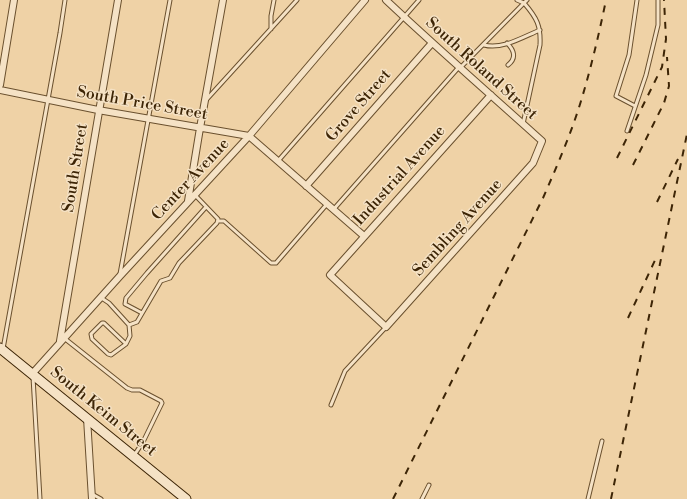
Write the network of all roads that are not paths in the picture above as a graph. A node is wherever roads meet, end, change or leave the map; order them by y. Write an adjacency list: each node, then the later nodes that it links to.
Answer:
1 (14, 0): 24 (street)
2 (65, 0): 27 (lane)
3 (118, 0): 30 (street, South Street)
4 (170, 0): 31 (lane)
5 (223, 0): 28 (street)
6 (274, 0): 17 (lane)
7 (297, 0): 17 (lane)
8 (365, 0): 35 (street, Center Avenue)
9 (386, 0): 16 (street, South Roland Street)
10 (419, 0): 16 (lane)
11 (517, 0): 15 (lane)
12 (527, 0): 15 (lane)
13 (637, 0): 29 (lane)
14 (658, 0): 29 (lane)
15 (524, 3): 18 (lane); 21 (lane)
16 (404, 17): 19 (street, South Roland Street); 37 (lane)
17 (271, 29): 28 (lane)
18 (540, 30): 20 (lane); 32 (lane)
19 (432, 43): 23 (street, South Roland Street); 38 (street, Grove Street)
20 (507, 43): 21 (lane); 22 (lane)
21 (484, 45): 23 (lane)
22 (508, 65)
23 (460, 68): 26 (street, South Roland Street); 42 (lane)
24 (0, 85)
25 (0, 90): 27 (street, South Price Street)
26 (491, 95): 32 (street, South Roland Street); 44 (street, Industrial Avenue)
27 (48, 100): 30 (street, South Price Street); 52 (lane)
28 (204, 102): 33 (street)
29 (635, 106): 34 (lane)
30 (98, 110): 31 (street, South Price Street); 50 (street, South Street)
31 (149, 119): 33 (street, South Price Street); 45 (lane)
32 (523, 124): 36 (street, South Roland Street)
33 (200, 128): 35 (street, South Price Street); 39 (street)
34 (627, 131)
35 (249, 136): 37 (street); 39 (street, Center Avenue)
36 (542, 141): 49 (street, Sembling Avenue)
37 (278, 161): 38 (street)
38 (306, 186): 40 (street)
39 (192, 193): 41 (lane); 45 (street, Center Avenue)
40 (327, 204): 42 (street); 43 (lane)
41 (206, 207): 43 (lane); 47 (lane)
42 (333, 210): 44 (street)
43 (218, 221): 47 (lane)
44 (364, 236): 49 (street, Industrial Avenue)
45 (120, 276): 46 (street, Center Avenue)
46 (100, 297): 48 (lane); 50 (street, Center Avenue)
47 (142, 313): 48 (lane)
48 (129, 325): 51 (lane)
49 (386, 327): 54 (lane)
50 (62, 340): 53 (street, Center Avenue); 57 (lane)
51 (126, 344): 51 (lane)
52 (1, 349): 53 (street, South Keim Street)
53 (32, 374): 55 (street, South Keim Street); 60 (lane)
54 (331, 405)
55 (87, 418): 57 (street, South Keim Street); 59 (street)
56 (602, 441): 64 (lane)
57 (134, 456): 62 (street, South Keim Street)
58 (429, 485): 63 (lane)
59 (91, 496): 61 (lane)
60 (40, 499)
61 (100, 499)
62 (186, 499)
63 (422, 499)
64 (588, 499)

